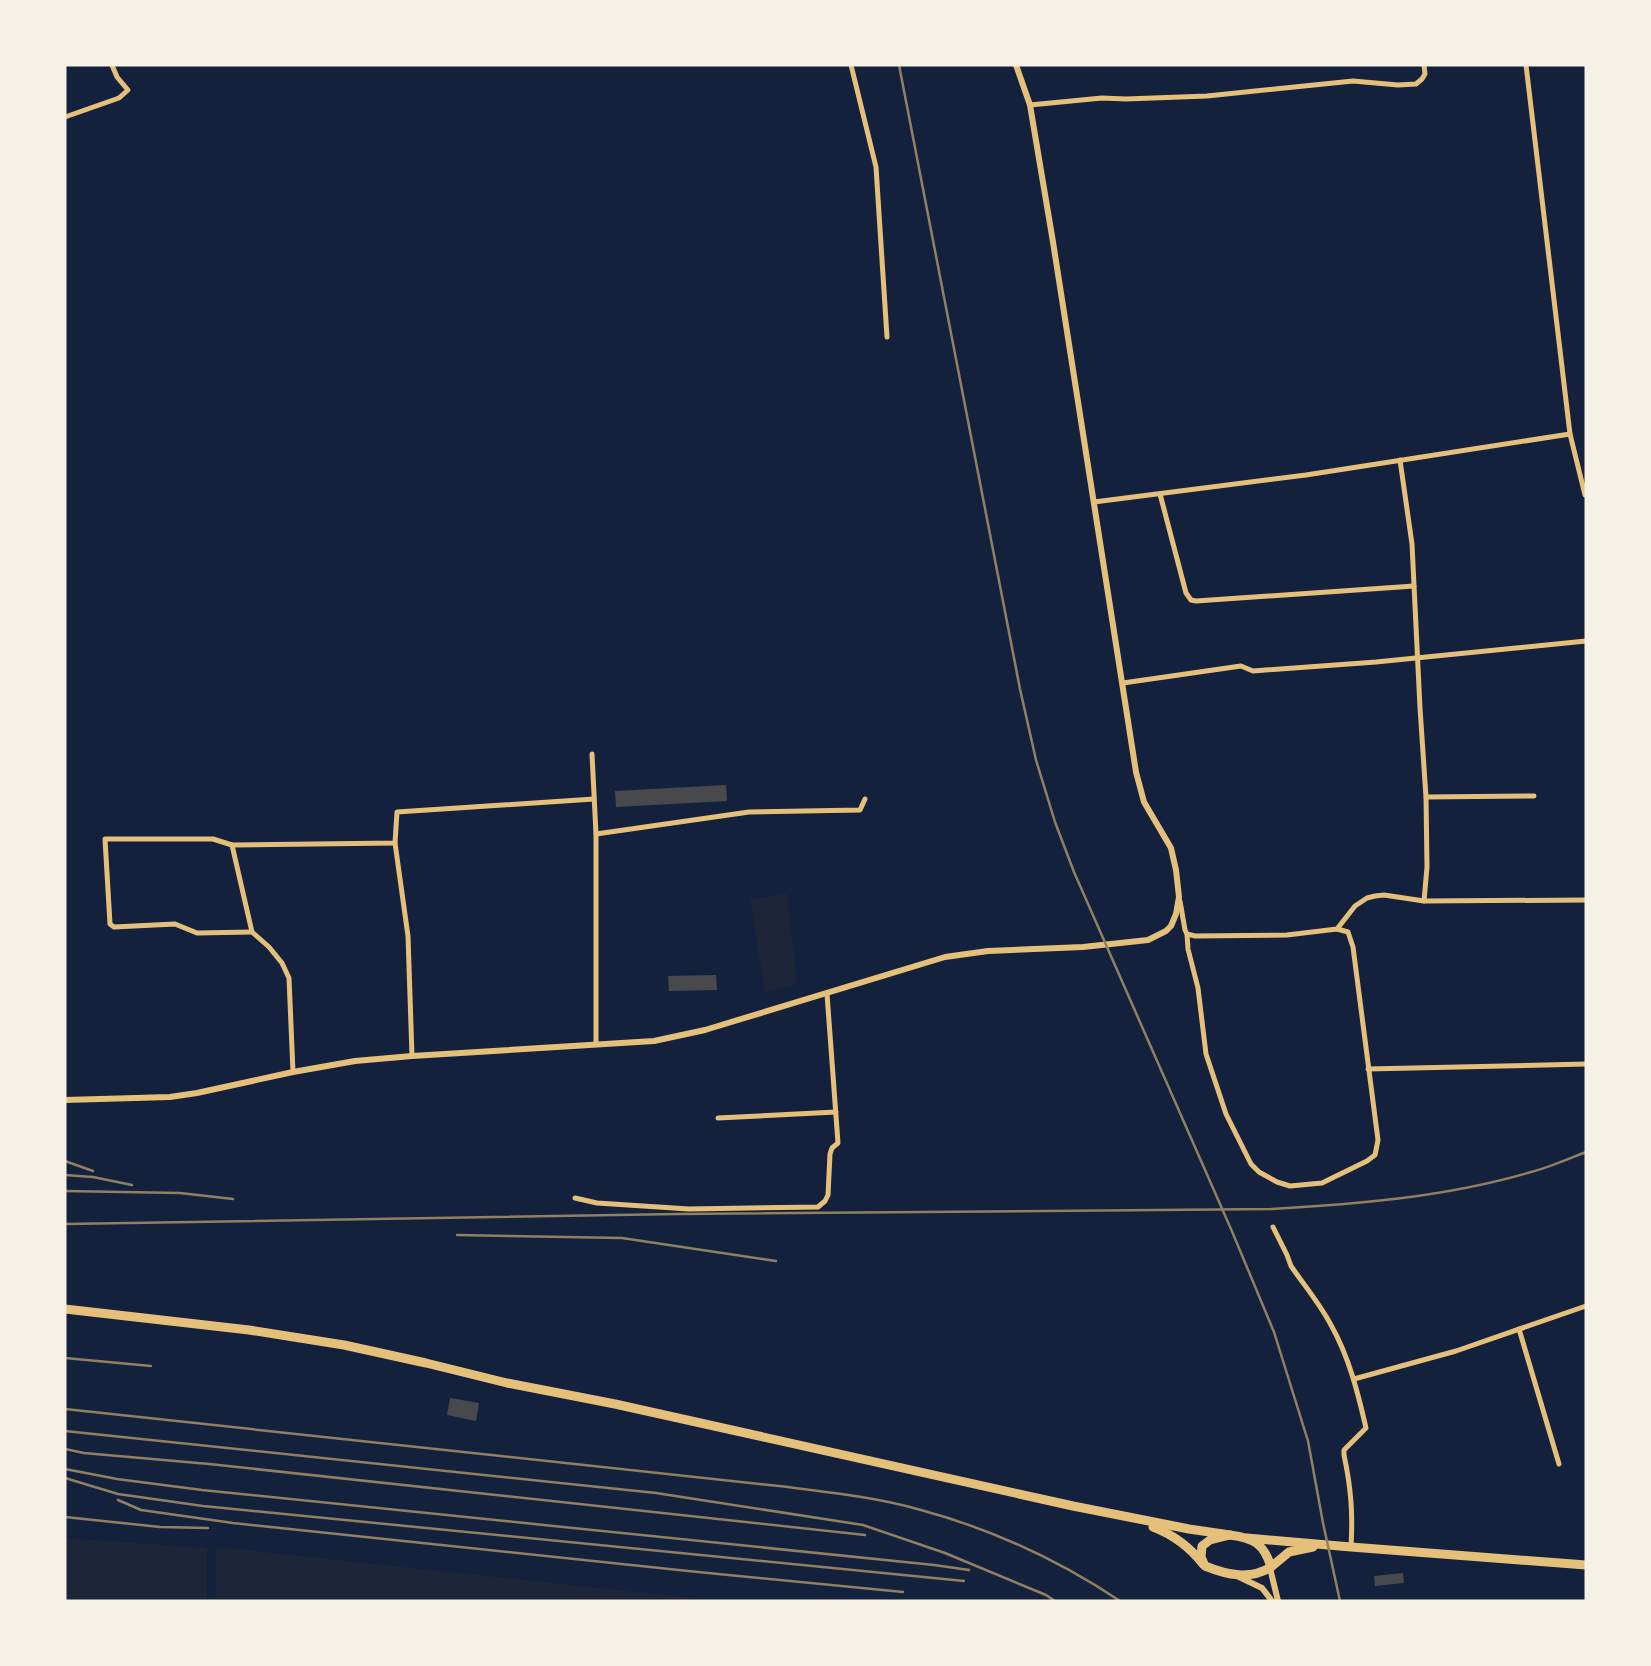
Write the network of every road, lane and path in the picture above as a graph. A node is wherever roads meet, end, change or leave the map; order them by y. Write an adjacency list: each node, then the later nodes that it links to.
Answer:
1 (112, 65): 7 (street)
2 (851, 65): 8 (street)
3 (1016, 65): 6 (street)
4 (1424, 65): 6 (street)
5 (1526, 65): 9 (street)
6 (1030, 105): 13 (street)
7 (65, 117)
8 (887, 337)
9 (1570, 434): 10 (street); 12 (street)
10 (1400, 460): 11 (street); 14 (street)
11 (1160, 494): 13 (street); 14 (street)
12 (1586, 495)
13 (1094, 502): 17 (street)
14 (1414, 586): 16 (street)
15 (1586, 640): 16 (street)
16 (1418, 656): 17 (street); 20 (street)
17 (1123, 683): 26 (street)
18 (592, 754): 21 (street)
19 (1534, 796): 20 (street)
20 (1426, 797): 28 (street)
21 (594, 799): 23 (street); 24 (street)
22 (865, 799): 23 (street)
23 (596, 834): 33 (street)
24 (395, 843): 25 (street); 34 (street)
25 (232, 845): 30 (street); 30 (street)
26 (1179, 897): 31 (street); 32 (street)
27 (1586, 900): 28 (street)
28 (1424, 901): 29 (street)
29 (1337, 929): 31 (street); 36 (street)
30 (252, 932): 37 (street)
31 (1187, 934): 36 (street)
32 (827, 994): 33 (street); 39 (street)
33 (596, 1044): 34 (street)
34 (412, 1056): 37 (street)
35 (1586, 1064): 36 (street)
36 (1368, 1069)
37 (293, 1072): 38 (street)
38 (65, 1100)
39 (836, 1112): 40 (street); 41 (street)
40 (718, 1118)
41 (575, 1198)
42 (1273, 1227): 46 (street)
43 (1586, 1306): 45 (street)
44 (65, 1309): 48 (highway)
45 (1519, 1329): 46 (street); 47 (street)
46 (1354, 1379): 52 (street)
47 (1559, 1464)
48 (1121, 1517): 49 (highway); 54 (highway)
49 (1230, 1535): 50 (highway); 54 (highway)
50 (1247, 1538): 51 (highway); 55 (highway)
51 (1325, 1545): 52 (highway); 55 (highway)
52 (1351, 1547): 53 (highway)
53 (1586, 1565)
54 (1205, 1566): 56 (highway)
55 (1270, 1567): 56 (highway); 58 (street)
56 (1235, 1575): 57 (street)
57 (1272, 1601)
58 (1278, 1601)

